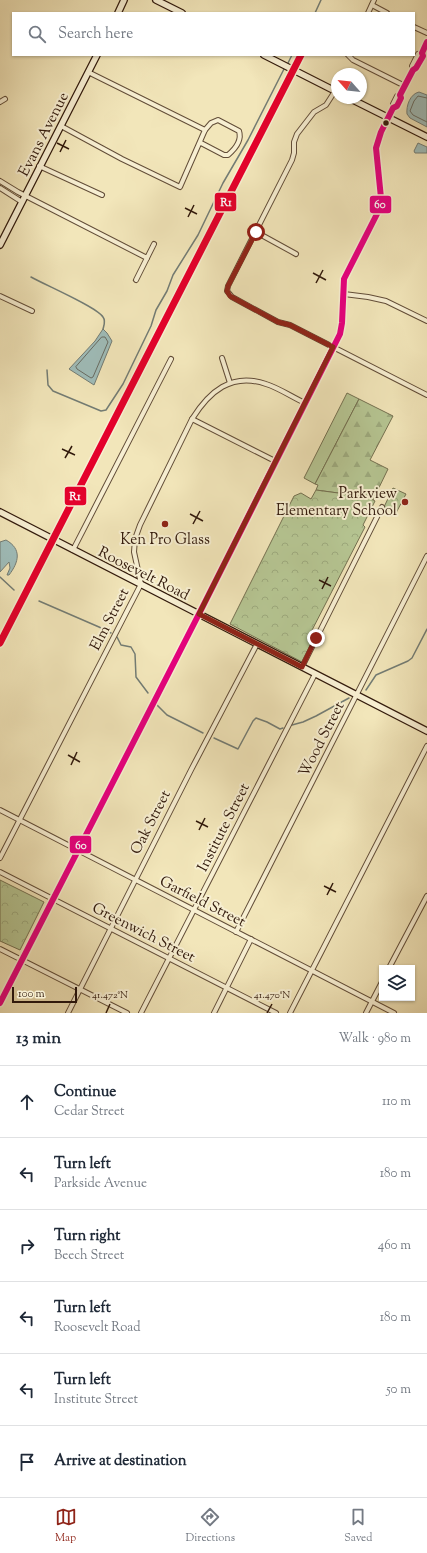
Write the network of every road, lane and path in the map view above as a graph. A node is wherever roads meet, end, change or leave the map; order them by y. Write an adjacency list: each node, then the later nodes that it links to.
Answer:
1 (124, 0): 5 (street)
2 (156, 0): 6 (street)
3 (374, 0): 4 (street)
4 (372, 5): 7 (street); 8 (street)
5 (118, 12)
6 (180, 12)
7 (368, 12)
8 (385, 12)
9 (415, 27): 10 (street)
10 (427, 33)
11 (427, 42): 16 (street)
12 (96, 56): 15 (street, Evans Avenue)
13 (266, 56): 17 (street)
14 (349, 56): 16 (street)
15 (88, 72): 23 (street, Evans Avenue); 24 (street)
16 (404, 86): 22 (street)
17 (331, 88)
18 (5, 99): 20 (street)
19 (331, 99): 33 (street)
20 (0, 102)
21 (361, 104): 22 (street)
22 (388, 118): 25 (street); 39 (street)
23 (61, 126): 26 (street); 27 (street, Evans Avenue)
24 (205, 130): 26 (street); 26 (street)
25 (427, 137)
26 (201, 143)
27 (39, 166): 30 (street, Evans Avenue); 31 (street)
28 (0, 181): 30 (street)
29 (0, 188): 32 (street)
30 (25, 195): 32 (street, Evans Avenue); 37 (street)
31 (102, 195)
32 (22, 202): 35 (street, Evans Avenue)
33 (256, 232): 36 (street); 43 (street)
34 (154, 244): 37 (street)
35 (0, 245)
36 (296, 254)
37 (147, 258): 38 (street)
38 (136, 280)
39 (344, 294): 42 (street); 43 (street)
40 (0, 296): 41 (street)
41 (32, 311)
42 (427, 321)
43 (333, 347): 47 (street); 48 (street)
44 (171, 358): 53 (street)
45 (222, 358): 46 (street)
46 (230, 383): 48 (street, Elm Street); 49 (street, Elm Street)
47 (427, 395)
48 (305, 403): 50 (street)
49 (192, 419): 50 (street); 55 (street, Elm Street)
50 (275, 461): 56 (street)
51 (382, 507): 58 (street)
52 (0, 512): 53 (street, Roosevelt Road)
53 (73, 550): 55 (street, Roosevelt Road)
54 (427, 556): 60 (street, Wood Street)
55 (141, 584): 56 (street, Roosevelt Road); 64 (street, Elm Street)
56 (199, 614): 57 (street, Roosevelt Road); 65 (street)
57 (257, 644): 58 (street, Roosevelt Road); 68 (street, Oak Street)
58 (302, 667): 59 (street, Roosevelt Road)
59 (315, 674): 60 (street, Roosevelt Road); 71 (street, Institute Street)
60 (357, 695): 61 (street, Roosevelt Road); 73 (street, Wood Street)
61 (427, 731)
62 (427, 746): 79 (street)
63 (0, 810): 64 (street, Garfield Street)
64 (19, 820): 65 (street, Garfield Street); 66 (street, Elm Street)
65 (77, 850): 68 (street, Garfield Street); 70 (street)
66 (0, 858)
67 (0, 872): 70 (street, Greenwich Street)
68 (135, 879): 71 (street, Garfield Street); 72 (street, Oak Street)
69 (427, 896): 78 (street)
70 (52, 899): 72 (street, Greenwich Street); 77 (street)
71 (194, 910): 73 (street, Garfield Street); 76 (street, Institute Street)
72 (111, 928): 76 (street, Greenwich Street); 82 (street, Oak Street)
73 (236, 932): 74 (street, Garfield Street)
74 (251, 939): 79 (street, Garfield Street); 80 (street)
75 (0, 949): 77 (street)
76 (169, 958): 80 (street, Greenwich Street); 87 (street, Institute Street)
77 (21, 960): 82 (street); 84 (street)
78 (391, 965)
79 (312, 970): 83 (street, Garfield Street); 90 (street)
80 (227, 988): 88 (street); 89 (street, Greenwich Street)
81 (379, 988): 83 (street)
82 (79, 989): 85 (street, Oak Street); 86 (street)
83 (372, 1002): 91 (street); 92 (street, Garfield Street)
84 (0, 1003)
85 (68, 1013)
86 (127, 1013)
87 (141, 1013)
88 (214, 1013)
89 (276, 1013)
90 (290, 1013)
91 (366, 1013)
92 (394, 1013)

